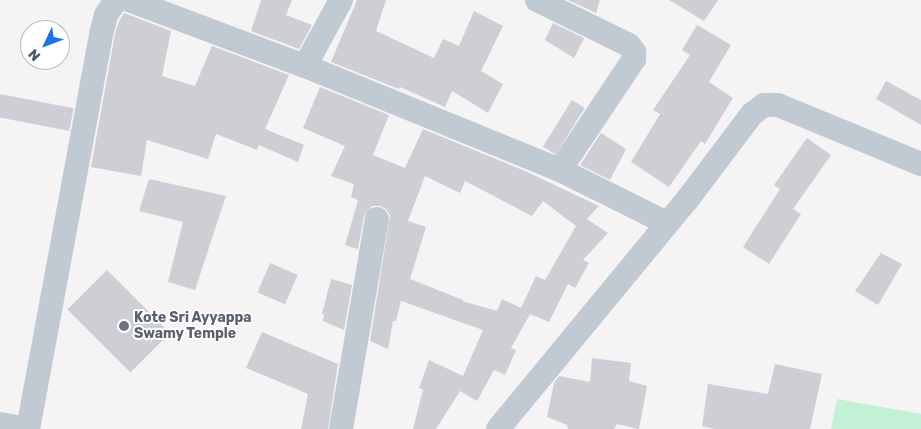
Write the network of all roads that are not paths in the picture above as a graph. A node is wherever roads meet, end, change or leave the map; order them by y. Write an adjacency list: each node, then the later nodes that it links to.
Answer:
1 (116, 0): 12 (street)
2 (129, 0): 5 (street)
3 (342, 0): 5 (street)
4 (537, 0): 7 (street)
5 (305, 66): 7 (street)
6 (921, 164): 9 (street)
7 (560, 170): 9 (street)
8 (377, 219): 13 (street)
9 (667, 223): 14 (street)
10 (0, 426): 11 (street)
11 (16, 429)
12 (28, 429)
13 (341, 429)
14 (498, 429)

